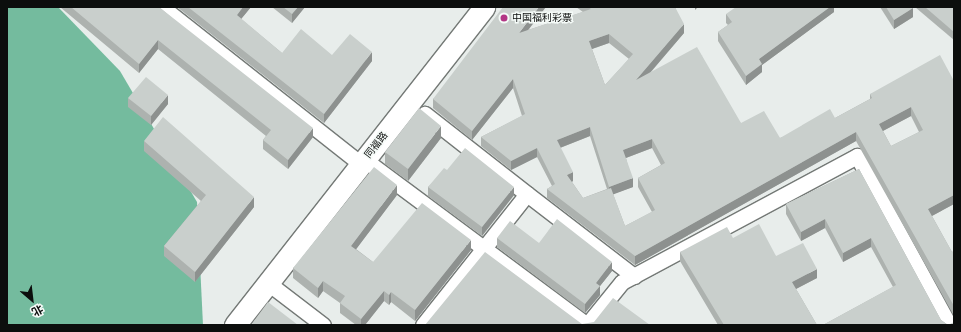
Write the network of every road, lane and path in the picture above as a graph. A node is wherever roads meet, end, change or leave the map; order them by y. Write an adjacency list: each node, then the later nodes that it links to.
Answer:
1 (162, 7): 4 (street)
2 (484, 7): 3 (street, 同福路)
3 (410, 102): 4 (street, 同福路); 5 (street)
4 (363, 162): 6 (street); 8 (street, 同福路)
5 (527, 194): 6 (street); 7 (street)
6 (483, 248): 11 (street); 12 (street)
7 (634, 276): 12 (street); 13 (street)
8 (268, 283): 9 (street, 同福路); 10 (street)
9 (235, 325)
10 (323, 325)
11 (423, 325)
12 (587, 325)
13 (949, 325)

